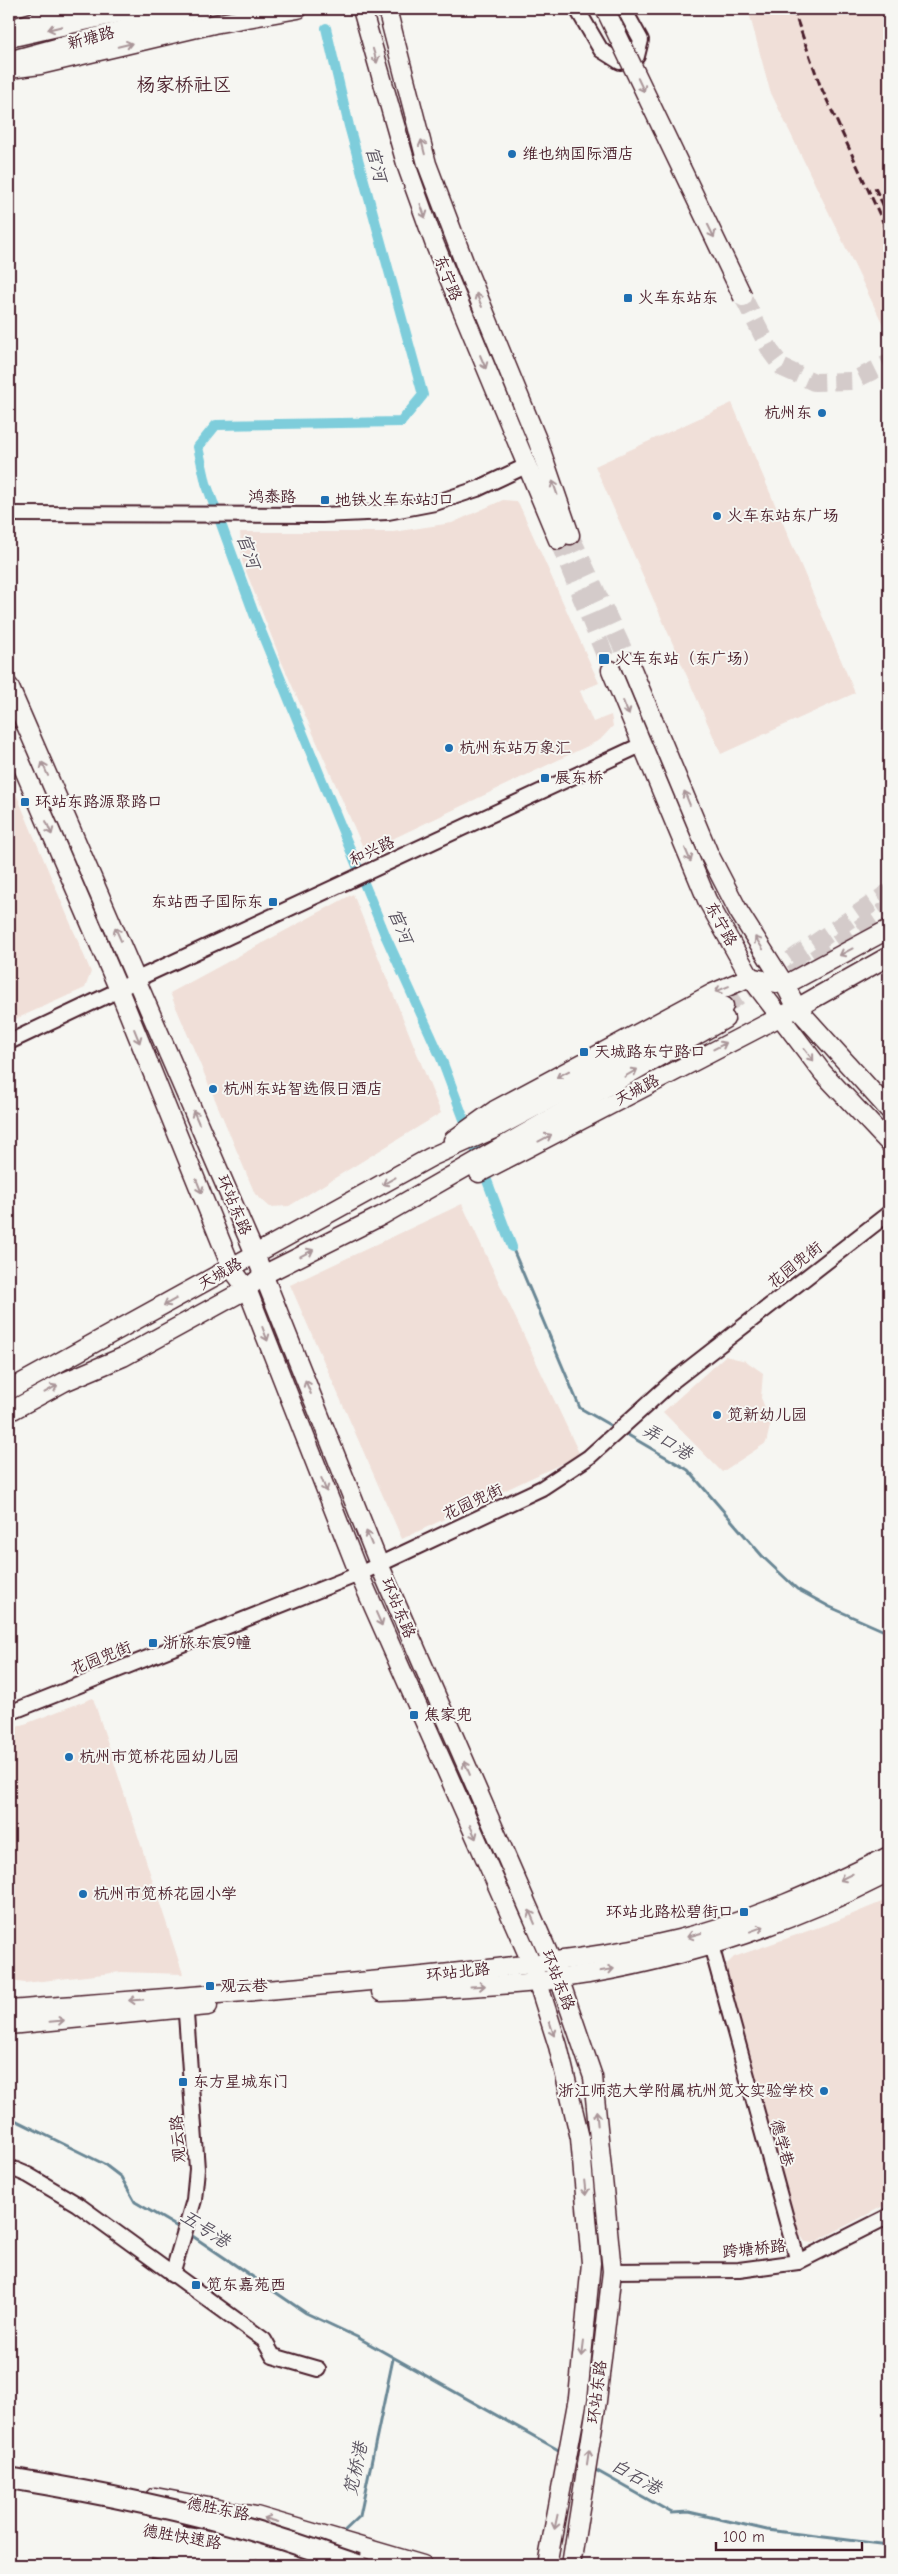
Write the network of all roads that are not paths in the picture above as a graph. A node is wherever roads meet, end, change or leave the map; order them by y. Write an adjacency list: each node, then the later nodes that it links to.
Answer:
1 (76, 9): 10 (main road)
2 (137, 9): 11 (main road, 新塘路, one-way to 11)
3 (201, 9): 12 (main road, 新塘路)
4 (298, 9): 13 (main road, one-way to 4)
5 (362, 9): 15 (main road, 东宁路, one-way to 15)
6 (388, 9): 15 (main road, 东宁路, one-way to 6)
7 (577, 9): 9 (street)
8 (605, 9): 14 (main road, one-way to 14, bridge)
9 (624, 9)
10 (9, 29)
11 (9, 38)
12 (9, 61)
13 (9, 69)
14 (743, 298)
15 (526, 466): 16 (street, 鸿泰路)
16 (9, 514)
17 (630, 662): 26 (main road, 东宁路, one-way to 17)
18 (611, 670): 21 (main road, 东宁路, one-way to 21)
19 (9, 686): 25 (main road, 环站东路, one-way to 19)
20 (9, 735): 27 (main road, 环站东路, one-way to 27)
21 (641, 746): 24 (main road, 东宁路, one-way to 24); 25 (street, 和兴路)
22 (889, 929): 26 (main road, one-way to 26)
23 (889, 956): 28 (main road, 天城路)
24 (750, 977): 26 (main road); 29 (main road, 东宁路); 32 (main road, 天城路, one-way to 32)
25 (137, 978): 27 (street, 和兴路); 37 (main road, 环站东路, one-way to 25)
26 (785, 984): 28 (main road, 东宁路)
27 (118, 990): 30 (street, 和兴路); 38 (main road, 环站东路, one-way to 38)
28 (797, 1008): 29 (main road, 天城路); 31 (main road, 东宁路)
29 (779, 1017): 33 (main road, 东宁路, one-way to 33); 34 (main road, 天城路, one-way to 29)
30 (9, 1042)
31 (889, 1110)
32 (488, 1124): 34 (main road, 天城路, one-way to 32); 35 (main road, 天城路); 35 (main road, 天城路)
33 (889, 1143)
34 (500, 1155): 39 (main road, 天城路, one-way to 34)
35 (432, 1157): 37 (main road, 天城路, one-way to 37)
36 (889, 1213): 43 (street, 花园兜街)
37 (255, 1254): 38 (main road, 天城路); 39 (main road, 环站东路)
38 (232, 1269): 40 (main road, 环站东路); 41 (main road, 天城路, one-way to 41)
39 (263, 1275): 40 (main road, 天城路); 43 (main road, 环站东路, one-way to 39)
40 (247, 1289): 42 (main road, 天城路, one-way to 40); 44 (main road, 环站东路, one-way to 44)
41 (9, 1390)
42 (9, 1412)
43 (379, 1564): 44 (street, 花园兜街); 49 (main road, 环站东路, one-way to 43)
44 (359, 1574): 45 (street, 花园兜街); 50 (main road, 环站东路, one-way to 50)
45 (9, 1713)
46 (889, 1856): 49 (main road, 环站北路, one-way to 49)
47 (889, 1873): 48 (main road, 环站北路, one-way to 47)
48 (711, 1945): 51 (main road, 环站北路, one-way to 48); 58 (street, 德学巷)
49 (551, 1962): 50 (main road, 环站北路); 51 (main road, 环站东路)
50 (532, 1964): 52 (main road, 环站东路); 53 (main road, 环站北路)
51 (559, 1978): 52 (main road, 环站北路); 59 (main road, 环站东路, one-way to 51)
52 (538, 1982): 53 (main road, 环站北路, one-way to 52); 79 (main road, 环站东路, one-way to 79)
53 (185, 2002): 54 (main road, 环站北路, one-way to 54); 55 (main road, 环站北路, one-way to 53); 60 (street, 观云路)
54 (9, 2010)
55 (9, 2025)
56 (9, 2167): 60 (street)
57 (889, 2216): 58 (street, 跨塘桥路)
58 (798, 2262): 59 (street, 跨塘桥路)
59 (612, 2271): 80 (main road, 环站东路, one-way to 59)
60 (172, 2276): 61 (street)
61 (318, 2369)
62 (9, 2472): 72 (main road, 德胜东路, one-way to 62)
63 (9, 2478): 72 (highway, bridge)
64 (9, 2490): 69 (highway)
65 (9, 2498): 69 (main road, 德胜东路)
66 (9, 2507): 72 (highway, 德胜快速路, bridge)
67 (9, 2523): 77 (highway, 德胜快速路)
68 (9, 2530): 74 (main road)
69 (206, 2532): 72 (main road, 德胜东路, bridge)
70 (9, 2539): 74 (highway)
71 (9, 2555): 76 (highway)
72 (358, 2558): 78 (main road, 德胜东路)
73 (9, 2564): 75 (main road)
74 (208, 2564)
75 (18, 2565)
76 (75, 2565)
77 (248, 2565)
78 (422, 2565)
79 (547, 2565)
80 (572, 2565)

